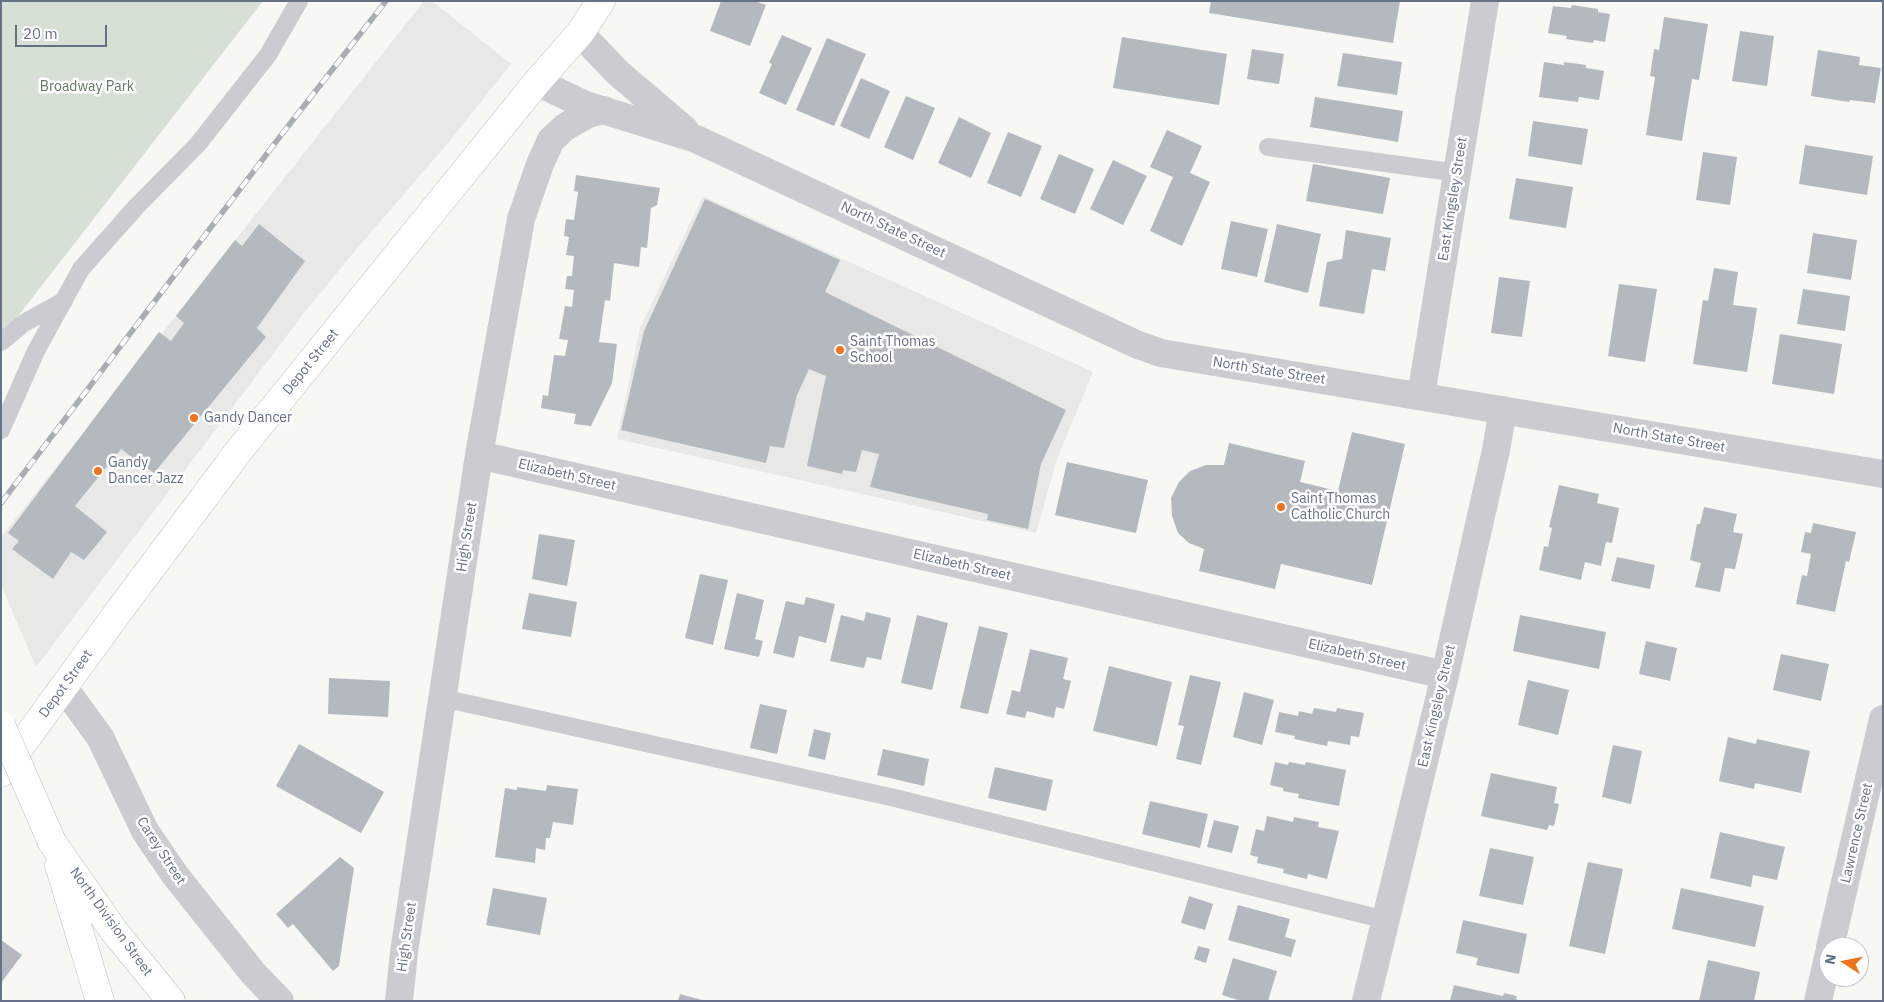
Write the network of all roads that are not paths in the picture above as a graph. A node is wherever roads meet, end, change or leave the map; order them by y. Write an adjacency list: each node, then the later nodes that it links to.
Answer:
1 (299, 1): 10 (lane)
2 (601, 1): 4 (main road, Depot Street)
3 (1485, 1): 9 (street, East Kingsley Street)
4 (580, 33): 5 (main road, Depot Street); 7 (street)
5 (537, 82): 6 (street); 18 (main road, Depot Street)
6 (604, 110): 7 (street); 15 (street, High Street)
7 (696, 139): 12 (street, North State Street)
8 (1268, 147): 9 (lane)
9 (1458, 173): 12 (street, East Kingsley Street)
10 (64, 301): 11 (lane); 14 (lane)
11 (1, 342)
12 (1421, 396): 13 (street, North State Street)
13 (1503, 410): 16 (street, North State Street); 17 (street, East Kingsley Street)
14 (1, 430)
15 (479, 455): 17 (street, Elizabeth Street); 19 (street, High Street)
16 (1883, 474)
17 (1445, 675): 24 (street, East Kingsley Street)
18 (64, 688): 22 (main road, Depot Street); 29 (street, Carey Street)
19 (442, 698): 24 (lane); 30 (street, High Street)
20 (1883, 719): 25 (street, Lawrence Street)
21 (1, 726): 23 (main road, bridge)
22 (1, 772)
23 (52, 842): 27 (main road); 28 (main road, North Division Street)
24 (1386, 920): 31 (street, East Kingsley Street)
25 (1832, 937)
26 (1821, 987): 32 (street)
27 (100, 1001)
28 (171, 1001)
29 (280, 1001)
30 (399, 1001)
31 (1366, 1001)
32 (1818, 1001)

